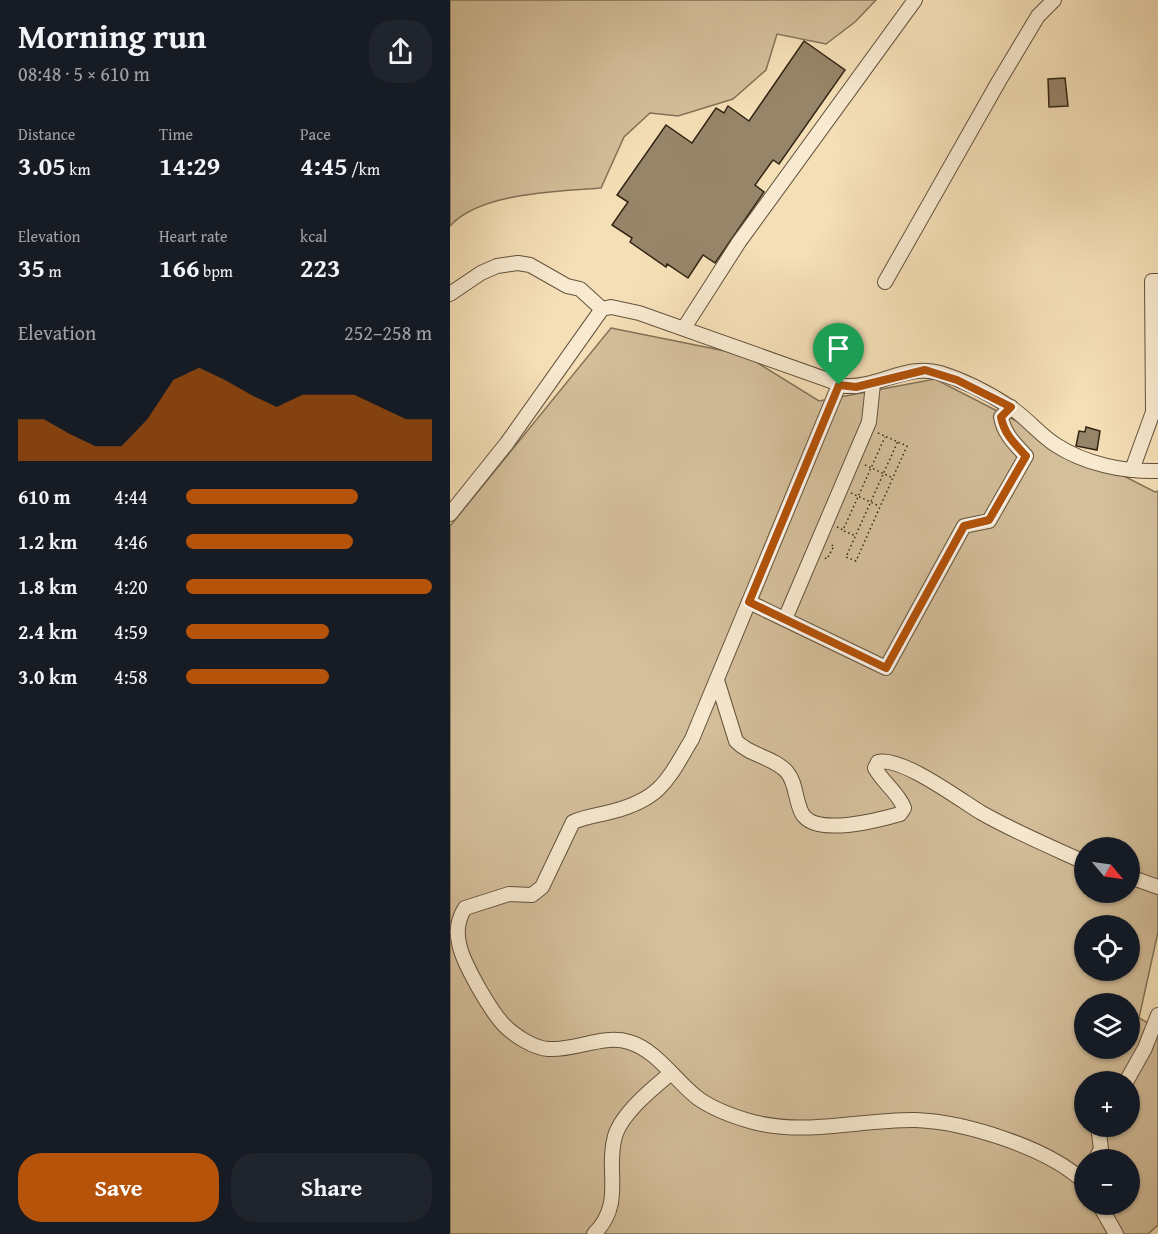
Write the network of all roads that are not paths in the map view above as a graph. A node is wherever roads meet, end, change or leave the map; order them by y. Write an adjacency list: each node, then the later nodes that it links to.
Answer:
1 (915, 0): 7 (street)
2 (1054, 0): 4 (street)
3 (1158, 281): 11 (street)
4 (885, 282)
5 (450, 294): 6 (street)
6 (602, 309): 7 (street); 13 (street)
7 (684, 328): 9 (street)
8 (873, 384): 9 (street); 10 (street); 15 (street)
9 (839, 385): 14 (street)
10 (1011, 407): 11 (street); 15 (street)
11 (1132, 470): 12 (street)
12 (1158, 471)
13 (450, 514)
14 (749, 602): 15 (street); 16 (street)
15 (784, 619)
16 (717, 680): 17 (street); 20 (street)
17 (1074, 857)
18 (1140, 881): 19 (street)
19 (1158, 887)
20 (454, 944): 23 (street)
21 (1158, 1015): 22 (street)
22 (1132, 1071)
23 (671, 1073): 24 (street); 26 (street)
24 (1074, 1173)
25 (1105, 1215): 27 (street)
26 (594, 1234)
27 (1116, 1234)

